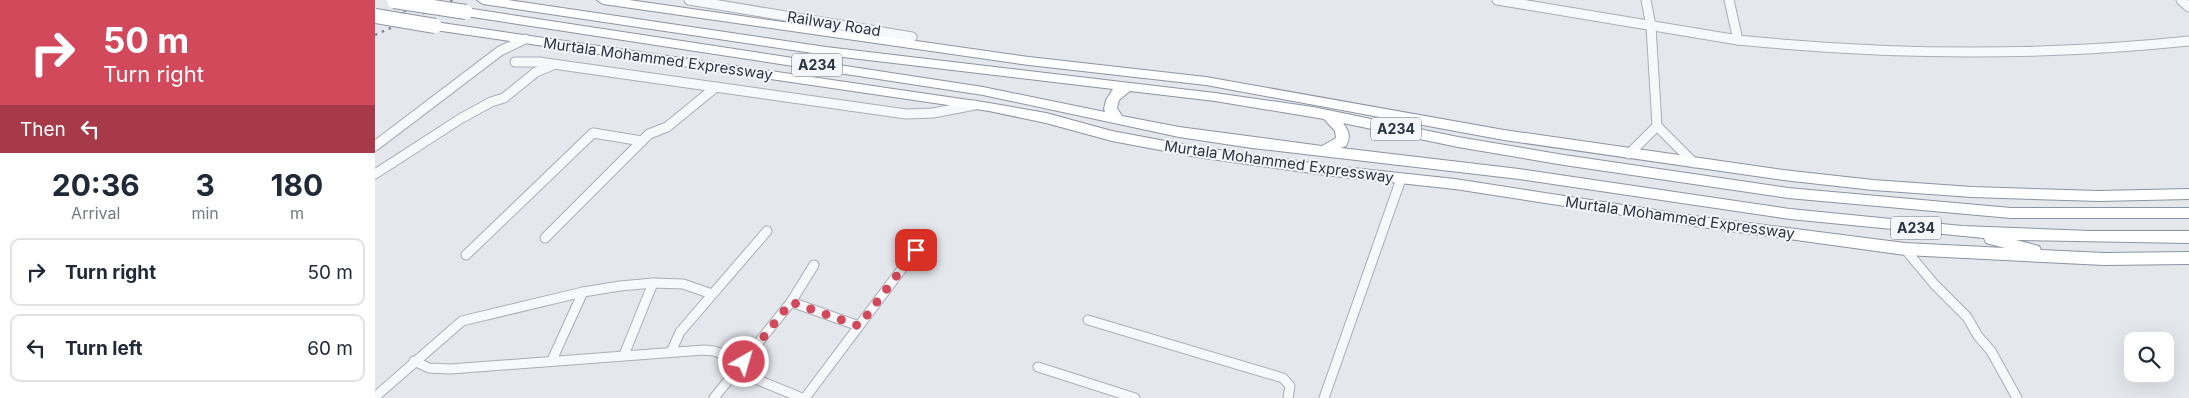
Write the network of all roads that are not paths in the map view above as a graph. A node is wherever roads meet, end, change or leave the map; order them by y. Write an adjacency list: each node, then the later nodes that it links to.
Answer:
1 (603, 0): 9 (highway)
2 (689, 0): 18 (street, Railway Road)
3 (1497, 0): 12 (street)
4 (1646, 0): 12 (street)
5 (1729, 0): 16 (street)
6 (2181, 0): 10 (street)
7 (390, 1): 22 (highway, Murtala Mohammed Expressway / A234, bridge)
8 (487, 1): 13 (highway, A234)
9 (633, 4): 13 (highway); 18 (highway)
10 (2189, 7)
11 (375, 16): 14 (highway, Murtala Mohammed Expressway, bridge)
12 (1651, 26): 16 (street); 30 (street)
13 (689, 31): 24 (highway, A234)
14 (501, 35): 15 (highway, Murtala Mohammed Expressway); 19 (street)
15 (525, 39): 19 (street); 23 (highway, Murtala Mohammed Expressway)
16 (1739, 40): 17 (street)
17 (2189, 41)
18 (909, 43): 34 (highway)
19 (501, 51): 32 (street)
20 (515, 62): 21 (street)
21 (556, 64): 25 (street); 36 (street)
22 (840, 69): 23 (highway); 26 (highway, Murtala Mohammed Expressway / A234)
23 (746, 72): 27 (highway, Murtala Mohammed Expressway)
24 (1133, 86): 28 (highway, A234); 29 (highway)
25 (716, 87): 27 (street); 31 (street)
26 (1015, 97): 27 (highway); 29 (highway, Murtala Mohammed Expressway / A234)
27 (977, 105): 37 (highway, Murtala Mohammed Expressway)
28 (1329, 116): 33 (highway); 40 (highway, A234)
29 (1118, 119): 33 (highway, Murtala Mohammed Expressway / A234)
30 (1657, 126): 34 (street); 35 (street)
31 (642, 141): 45 (street); 48 (street)
32 (375, 146)
33 (1322, 152): 43 (highway, Murtala Mohammed Expressway / A234)
34 (1629, 154): 35 (highway)
35 (1694, 163): 39 (highway)
36 (375, 174)
37 (1401, 179): 46 (highway, Murtala Mohammed Expressway); 70 (street)
38 (2189, 194): 39 (highway)
39 (2044, 195): 40 (highway)
40 (1955, 210): 41 (highway, A234)
41 (2189, 213)
42 (767, 230): 54 (street)
43 (1962, 232): 44 (highway, Murtala Mohammed Expressway / A234); 49 (highway)
44 (2189, 237)
45 (545, 238)
46 (1905, 249): 49 (highway, Murtala Mohammed Expressway); 71 (street)
47 (916, 250): 57 (street)
48 (466, 255)
49 (2061, 257): 50 (highway, Murtala Mohammed Expressway)
50 (2189, 258)
51 (814, 265): 55 (street)
52 (653, 283): 53 (street); 54 (street); 59 (street)
53 (583, 292): 60 (street); 61 (street)
54 (712, 294): 58 (street)
55 (791, 302): 57 (street); 62 (street)
56 (1088, 320): 69 (street)
57 (859, 326): 67 (street)
58 (671, 352): 59 (street); 62 (street)
59 (624, 355): 60 (street)
60 (552, 360): 61 (street)
61 (414, 361): 65 (street)
62 (744, 362): 64 (street)
63 (1038, 367): 68 (street)
64 (736, 371): 66 (street); 67 (street)
65 (375, 398)
66 (714, 398)
67 (803, 398)
68 (1135, 398)
69 (1288, 398)
70 (1324, 398)
71 (2017, 398)

